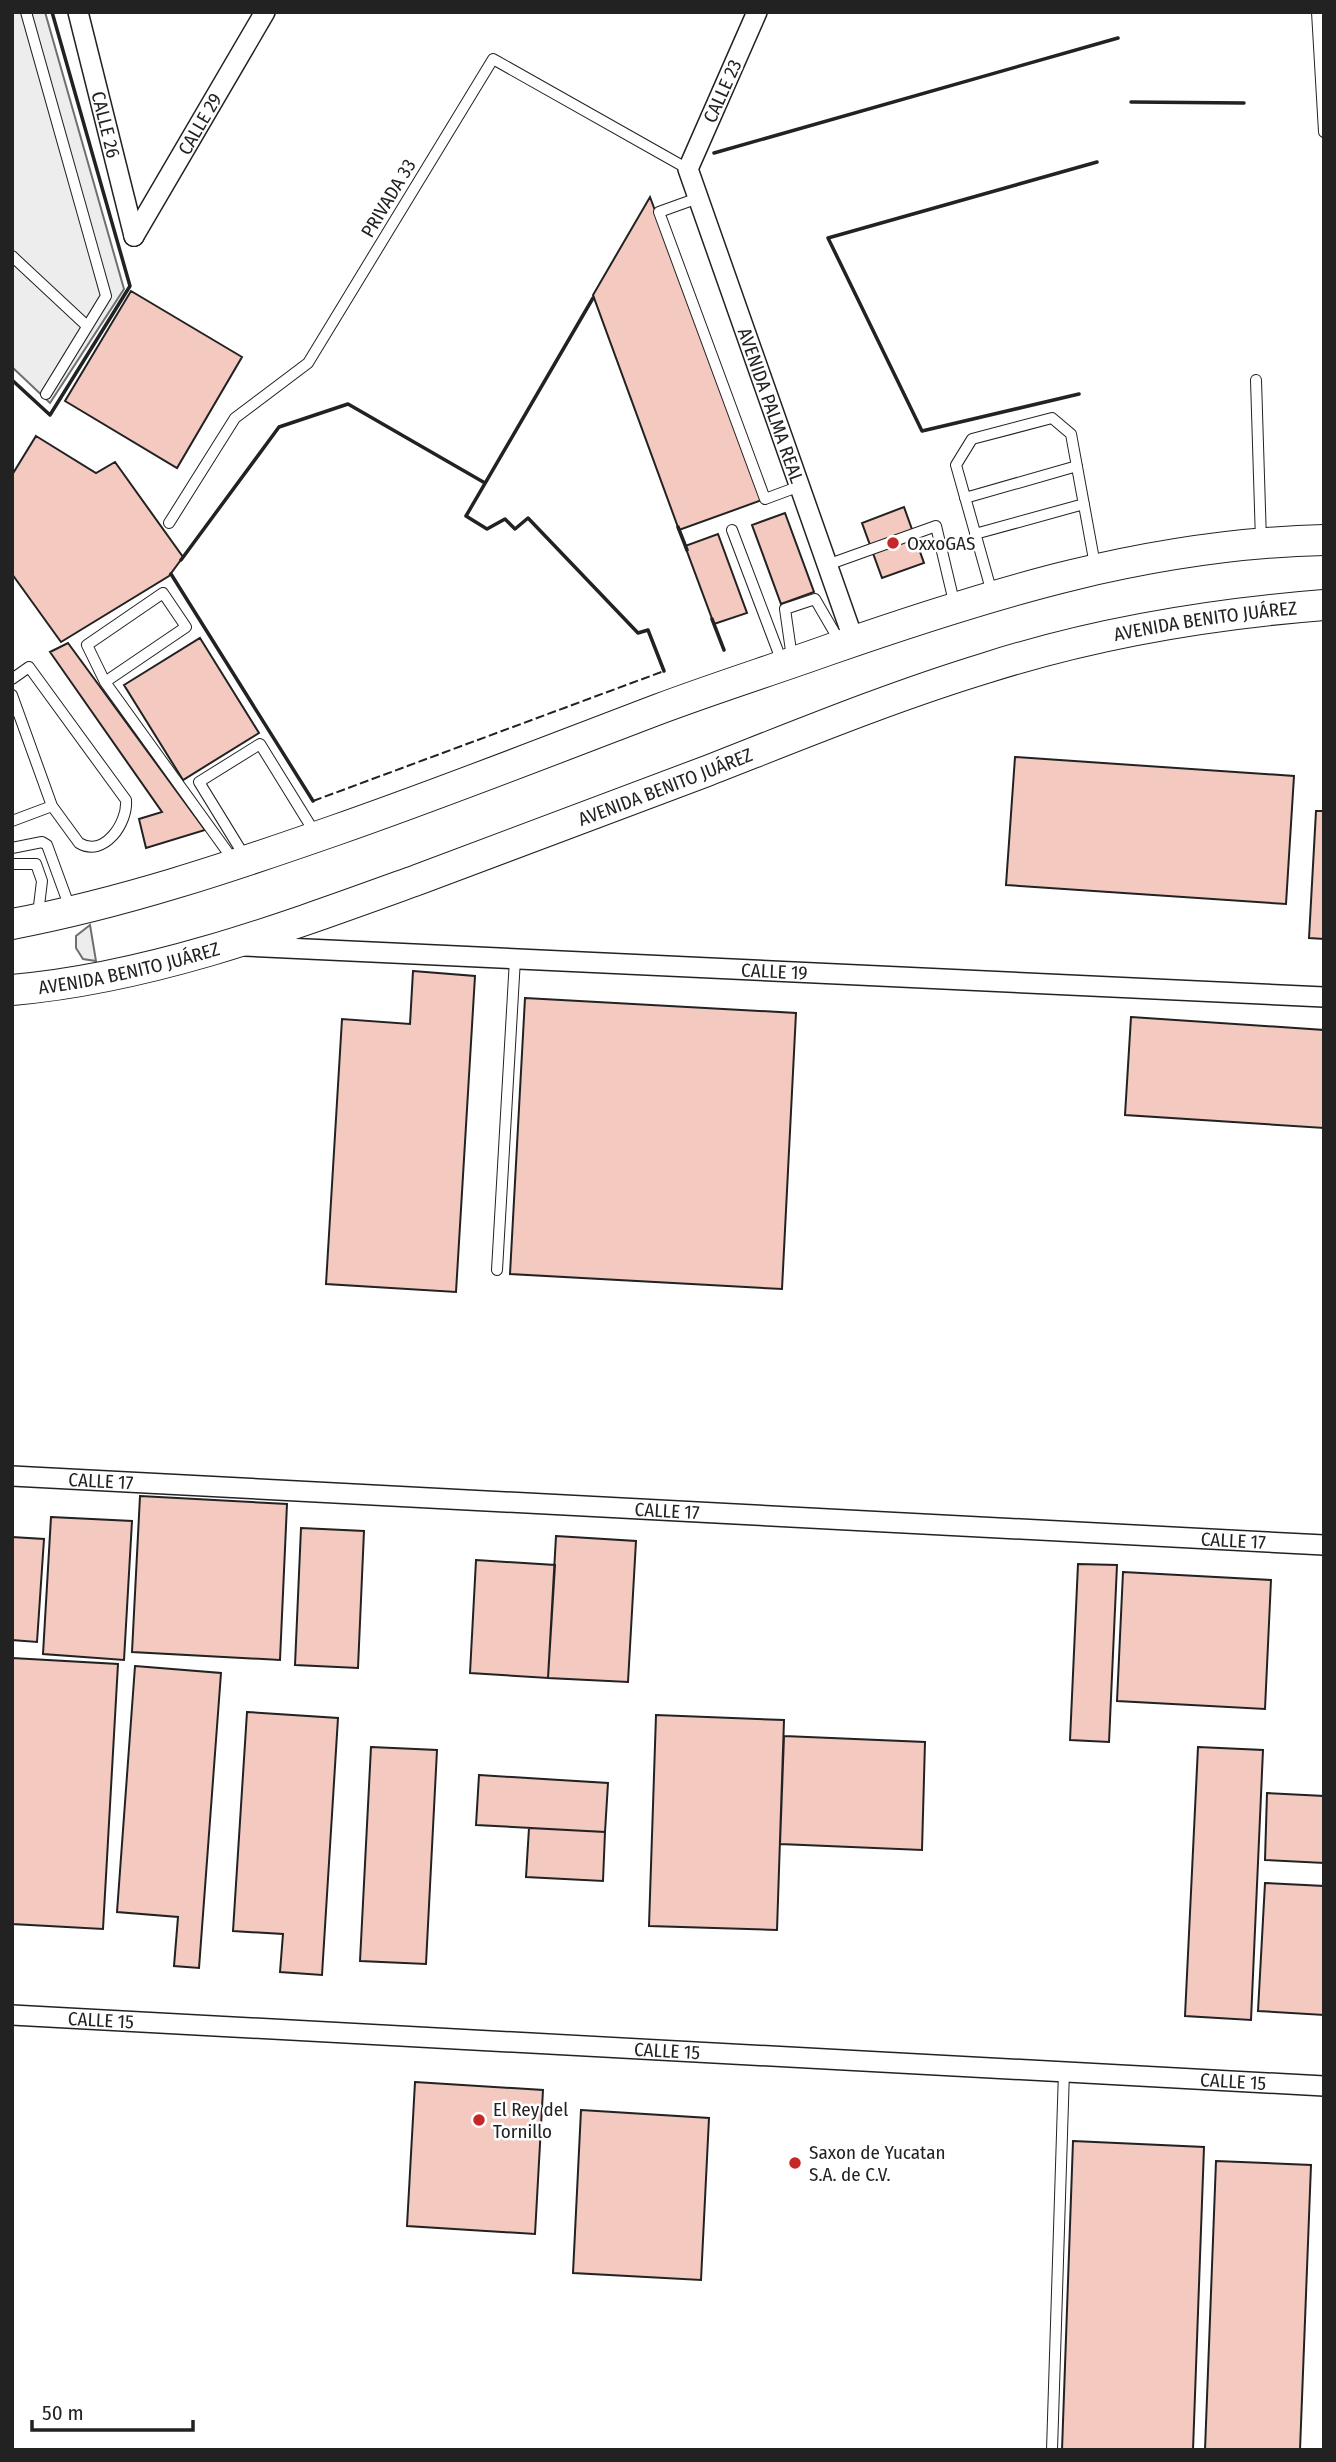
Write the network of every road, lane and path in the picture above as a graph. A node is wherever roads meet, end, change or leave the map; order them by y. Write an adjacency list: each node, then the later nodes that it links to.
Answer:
1 (26, 12): 11 (lane)
2 (78, 12): 9 (street, CALLE 26)
3 (265, 12): 9 (street, CALLE 29)
4 (757, 12): 7 (street, CALLE 23)
5 (1317, 12): 6 (lane)
6 (1324, 131)
7 (688, 169): 8 (street, AVENIDA PALMA REAL); 18 (lane, PRIVADA 33)
8 (698, 198): 15 (street, AVENIDA PALMA REAL); 15 (lane)
9 (134, 236)
10 (12, 256): 11 (lane)
11 (87, 326): 13 (lane)
12 (1256, 380): 22 (lane)
13 (46, 394)
14 (1077, 466): 16 (lane); 16 (lane); 17 (lane)
15 (800, 486): 23 (street, AVENIDA PALMA REAL)
16 (965, 498): 20 (lane)
17 (1084, 504): 20 (lane); 24 (lane)
18 (169, 523)
19 (732, 530): 29 (lane)
20 (975, 534): 25 (lane)
21 (1324, 540): 22 (main road)
22 (1261, 542): 24 (main road)
23 (827, 565): 27 (lane); 28 (street, AVENIDA PALMA REAL)
24 (1095, 569): 25 (main road)
25 (992, 594): 27 (main road)
26 (1324, 605): 41 (main road, AVENIDA BENITO JUÁREZ)
27 (955, 606): 28 (main road)
28 (848, 643): 29 (main road); 29 (lane)
29 (788, 664): 35 (main road)
30 (12, 679): 33 (lane)
31 (105, 682): 31 (lane); 37 (lane)
32 (12, 695): 33 (lane)
33 (52, 806): 34 (lane)
34 (12, 821)
35 (317, 837): 37 (main road); 37 (lane)
36 (12, 848): 39 (lane)
37 (242, 862): 39 (main road)
38 (12, 864): 40 (lane)
39 (71, 912): 40 (main road)
40 (25, 922)
41 (226, 945): 42 (street, CALLE 19); 43 (main road, AVENIDA BENITO JUÁREZ)
42 (515, 959): 44 (street, CALLE 19); 45 (lane)
43 (12, 990)
44 (1324, 997)
45 (497, 1270)
46 (12, 1476): 47 (street, CALLE 17)
47 (1324, 1545)
48 (12, 2015): 49 (street, CALLE 15)
49 (1064, 2071): 50 (street, CALLE 15); 51 (lane)
50 (1324, 2086)
51 (1052, 2450)

